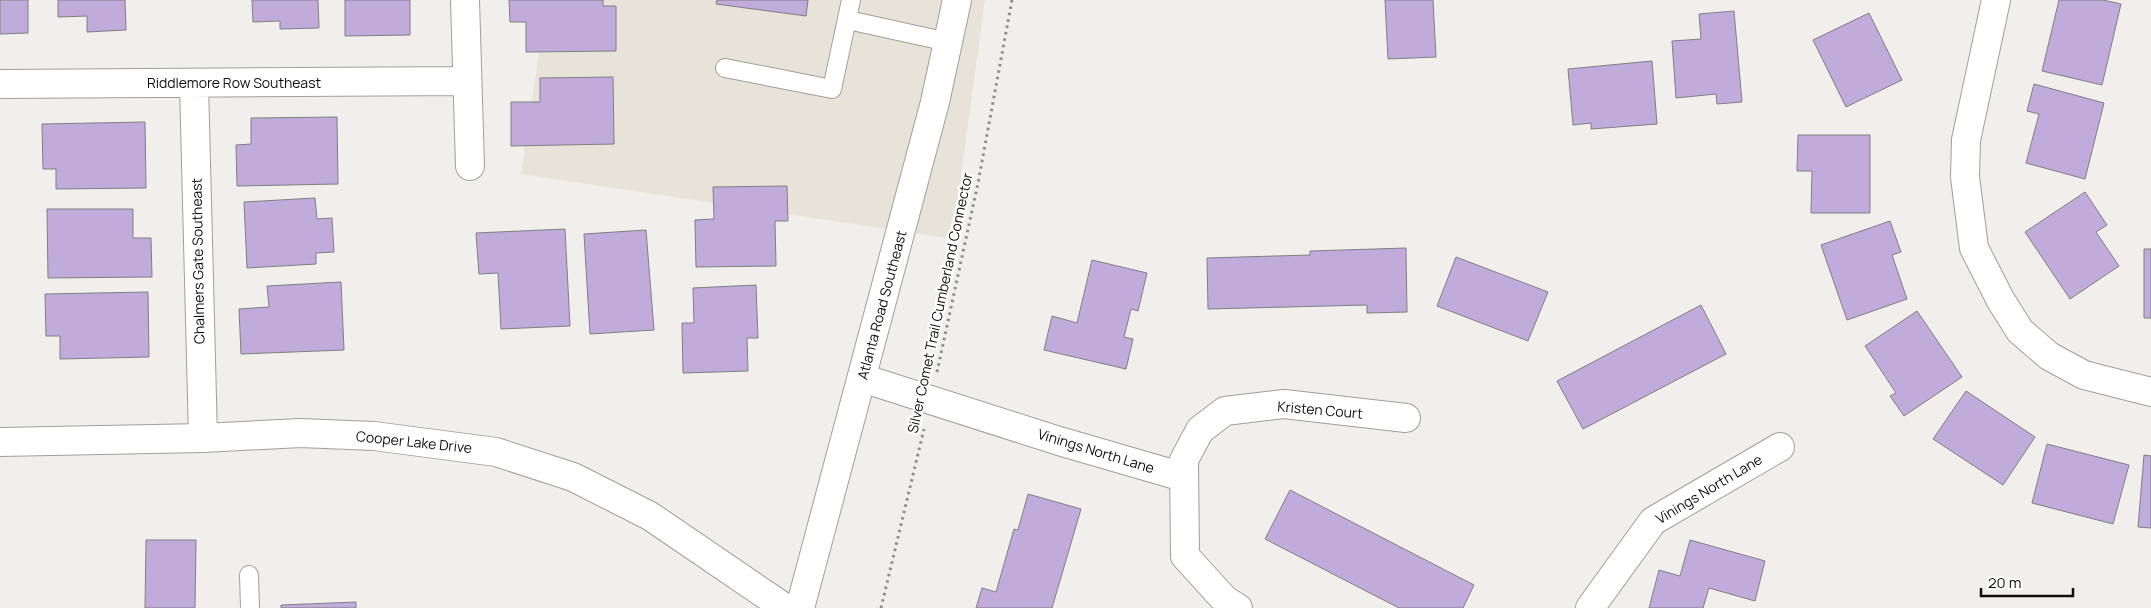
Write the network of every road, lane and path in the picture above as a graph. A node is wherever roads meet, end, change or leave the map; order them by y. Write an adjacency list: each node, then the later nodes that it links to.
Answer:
1 (466, 0): 9 (street)
2 (851, 0): 6 (lane)
3 (957, 0): 7 (street, Atlanta Road Southeast)
4 (1012, 0): 15 (path, Silver Comet Trail Cumberland Connector)
5 (1990, 1): 14 (street)
6 (848, 20): 7 (lane); 8 (lane)
7 (948, 42): 13 (street, Atlanta Road Southeast)
8 (725, 68)
9 (467, 81): 11 (street, Riddlemore Row Southeast); 12 (street)
10 (0, 84): 11 (street, Riddlemore Row Southeast)
11 (194, 84): 17 (street, Chalmers Gate Southeast)
12 (470, 166)
13 (862, 378): 15 (street, Vinings North Lane); 24 (street, Atlanta Road Southeast)
14 (2151, 392)
15 (931, 399): 20 (street, Vinings North Lane); 25 (path, Silver Comet Trail Cumberland Connector)
16 (1406, 418): 20 (street, Kristen Court)
17 (203, 438): 18 (street, Cooper Lake Drive); 23 (street, Cooper Lake Drive)
18 (0, 442)
19 (1780, 447): 27 (street, Vinings North Lane)
20 (1183, 477): 26 (street)
21 (249, 575): 22 (lane)
22 (250, 608)
23 (786, 608)
24 (800, 608)
25 (881, 608)
26 (1238, 608)
27 (1590, 608)

